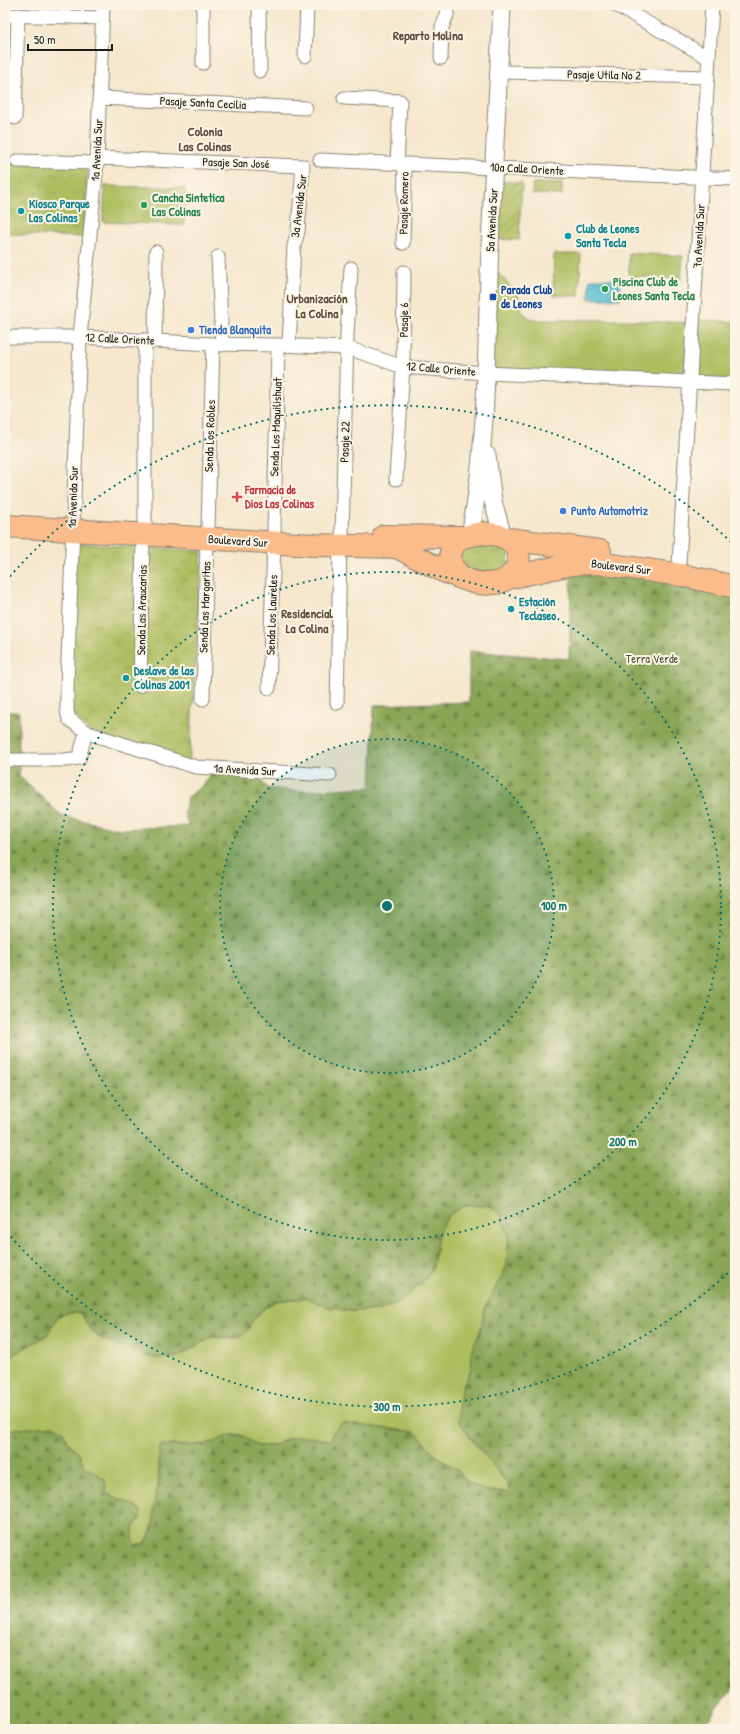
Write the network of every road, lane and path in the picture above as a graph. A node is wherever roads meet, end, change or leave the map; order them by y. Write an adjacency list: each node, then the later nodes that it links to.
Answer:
1 (103, 5): 10 (street, 1a Avenida Sur)
2 (203, 5): 14 (street)
3 (259, 5): 15 (street)
4 (307, 5): 11 (street)
5 (448, 5): 12 (street)
6 (502, 5): 16 (street, 5a Avenida Sur)
7 (616, 5): 13 (street)
8 (712, 5): 13 (street, 7a Avenida Sur)
9 (11, 15): 10 (street); 21 (street)
10 (102, 18): 18 (street, 1a Avenida Sur)
11 (305, 56)
12 (441, 58)
13 (709, 58): 17 (street, 7a Avenida Sur)
14 (203, 64)
15 (260, 70)
16 (499, 72): 17 (street, Pasaje Utila No 2); 27 (street, 5a Avenida Sur)
17 (708, 77): 28 (street, 7a Avenida Sur)
18 (100, 98): 20 (street, Pasaje Santa Cecilia); 24 (street, 1a Avenida Sur)
19 (344, 98): 25 (street, Pasaje Romero)
20 (306, 108)
21 (15, 118)
22 (320, 160): 25 (street, 10a Calle Oriente)
23 (17, 161): 24 (street, Pasaje San José)
24 (97, 161): 26 (street, Pasaje San José); 36 (street, 1a Avenida Sur)
25 (401, 164): 27 (street, 10a Calle Oriente); 30 (street, Pasaje Romero)
26 (303, 166): 39 (street, 3a Avenida Sur)
27 (494, 168): 28 (street, 10a Calle Oriente); 42 (street, 5a Avenida Sur)
28 (702, 177): 29 (street, 10a Calle Oriente); 43 (street, 7a Avenida Sur)
29 (735, 179)
30 (403, 243)
31 (156, 252): 37 (street, Senda Las Araucarias)
32 (218, 256): 38 (street, Senda Los Robles)
33 (351, 268): 40 (street, Pasaje 22)
34 (404, 272): 41 (street, Pasaje 6)
35 (5, 337): 36 (street, 12 Calle Oriente)
36 (80, 337): 37 (street, 12 Calle Oriente); 48 (street, 1a Avenida Sur)
37 (150, 340): 38 (street, 12 Calle Oriente); 50 (street, Senda Las Araucarias)
38 (218, 344): 39 (street, 12 Calle Oriente); 51 (street, Senda Los Robles)
39 (284, 345): 40 (street, 12 Calle Oriente); 53 (street, Senda Los Maquilishuat)
40 (348, 348): 41 (street, 12 Calle Oriente); 55 (street, Pasaje 22)
41 (403, 367): 42 (street, 12 Calle Oriente); 46 (street, Pasaje 6)
42 (486, 373): 43 (street, 12 Calle Oriente); 45 (street, 5a Avenida Sur)
43 (690, 382): 44 (street, 12 Calle Oriente); 56 (street, 7a Avenida Sur)
44 (735, 384)
45 (484, 436): 52 (street, 5a Avenida Sur); 54 (street, 5a Avenida Sur)
46 (396, 479)
47 (5, 517): 48 (highway, Boulevard Sur)
48 (72, 525): 49 (highway, Boulevard Sur); 50 (highway, Boulevard Sur); 65 (street, 1a Avenida Sur)
49 (5, 526)
50 (144, 529): 51 (highway, Boulevard Sur); 61 (street, Senda Las Araucarias)
51 (208, 533): 53 (highway, Boulevard Sur); 63 (street, Senda Las Margaritas)
52 (466, 536): 54 (highway); 55 (highway, Boulevard Sur); 59 (highway)
53 (274, 538): 55 (highway, Boulevard Sur); 62 (street, Senda Los Laureles)
54 (506, 538): 56 (highway, Boulevard Sur); 58 (highway)
55 (341, 541): 59 (highway, Boulevard Sur); 64 (street, Pasaje 22)
56 (679, 563): 57 (highway, Boulevard Sur)
57 (735, 574)
58 (508, 578): 59 (highway); 60 (highway, Boulevard Sur)
59 (464, 579)
60 (735, 587)
61 (140, 686)
62 (269, 688)
63 (202, 699)
64 (336, 703)
65 (86, 732): 66 (street); 67 (street, 1a Avenida Sur)
66 (5, 760)
67 (330, 774)

